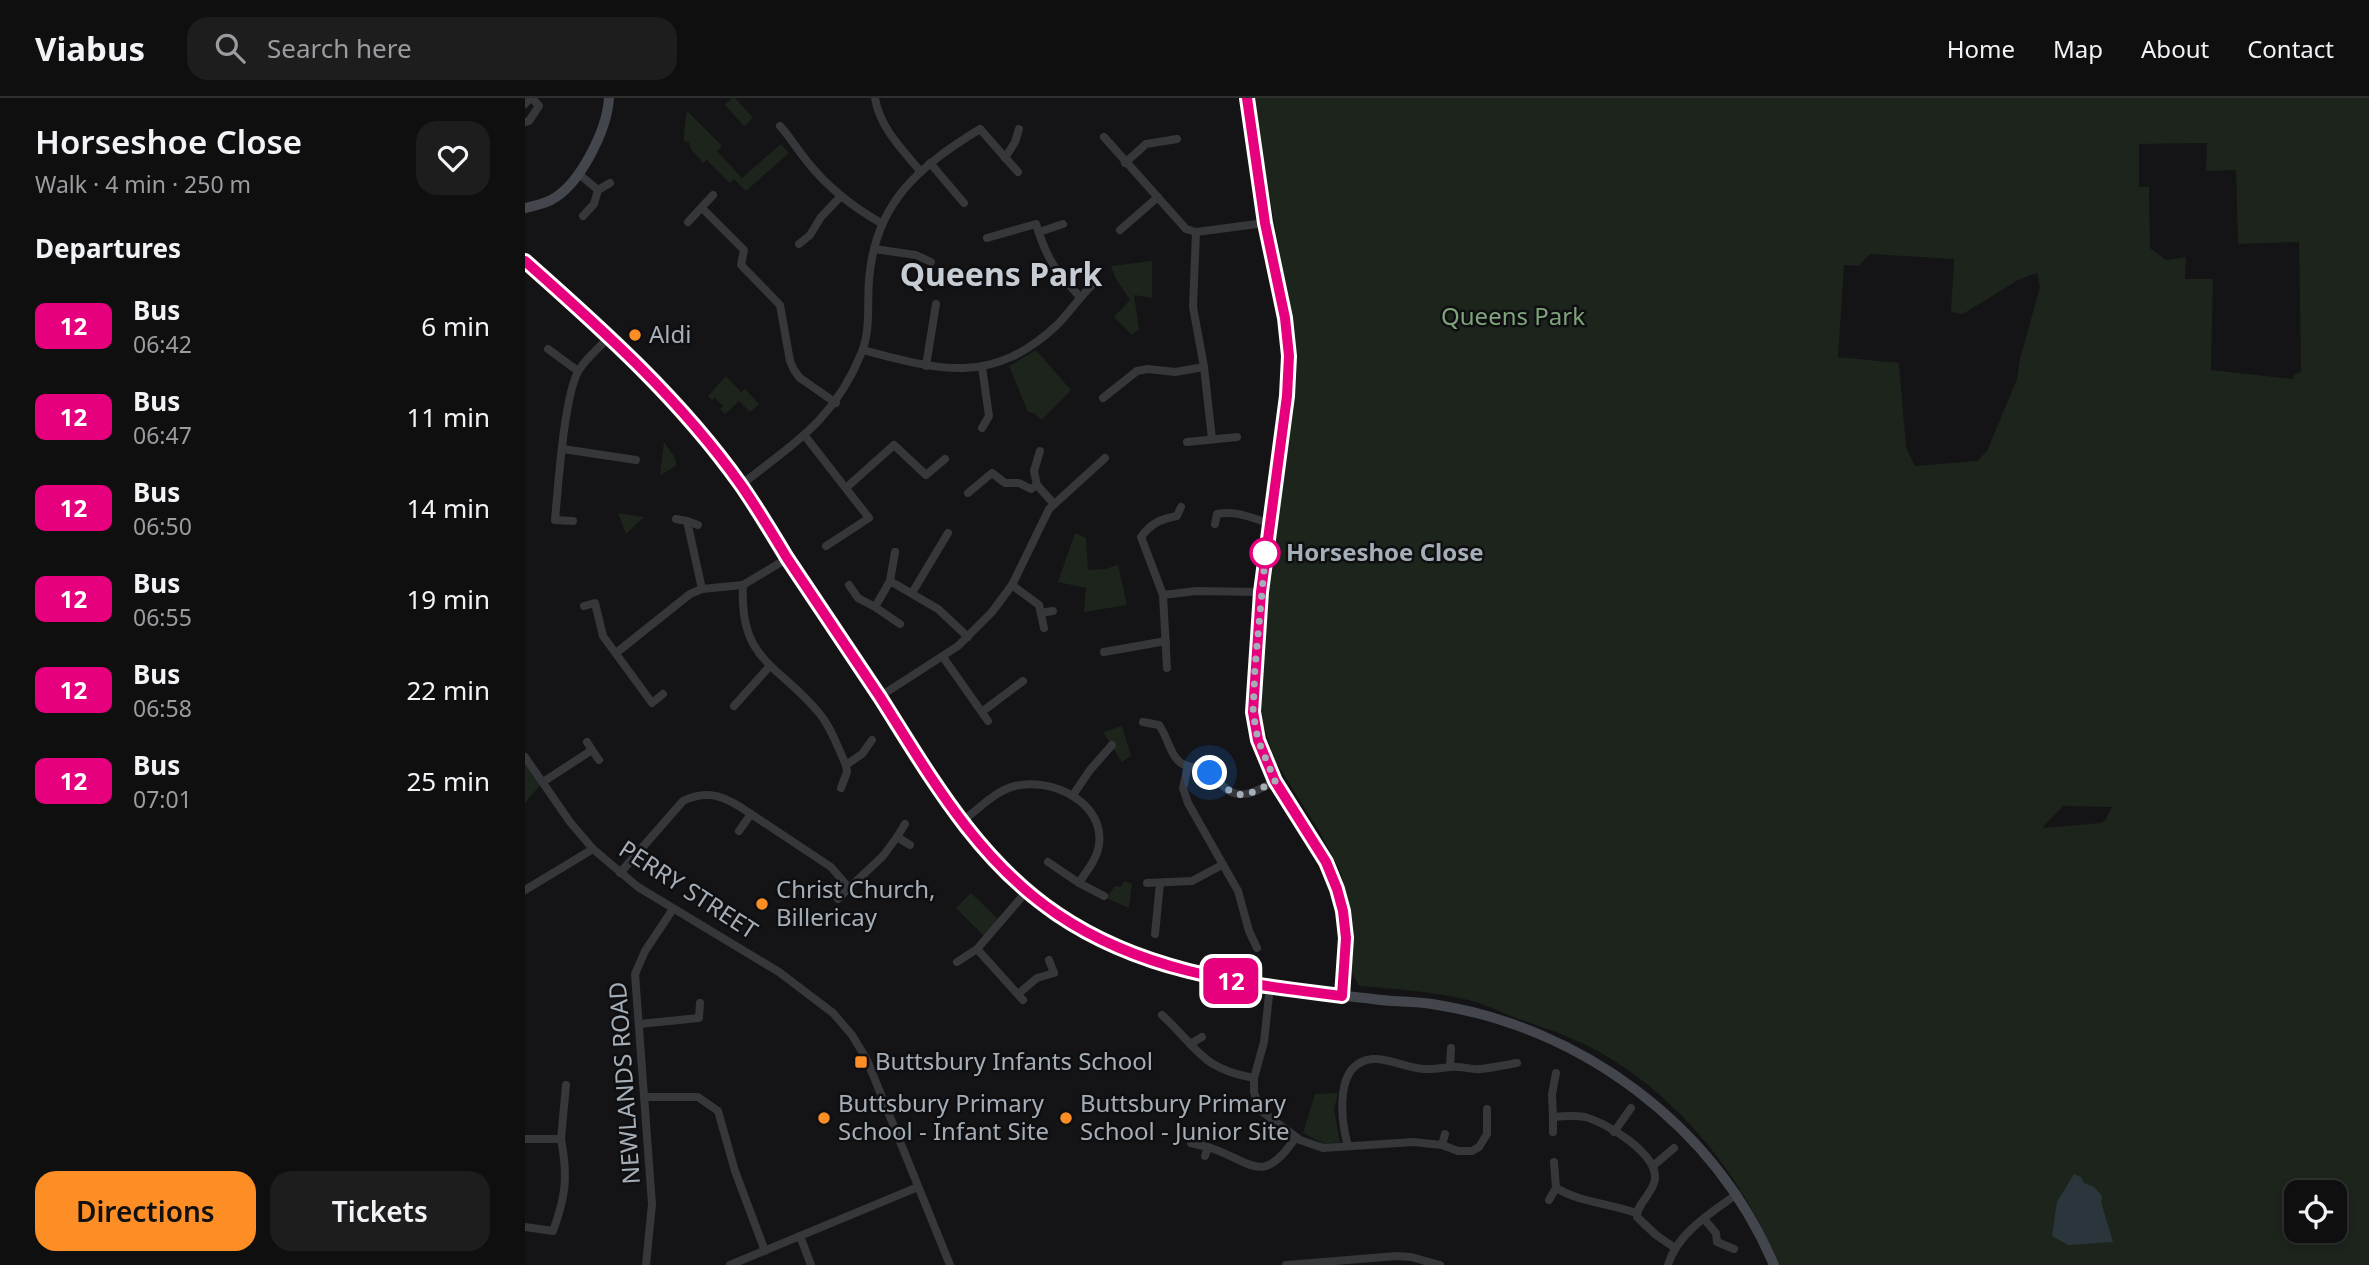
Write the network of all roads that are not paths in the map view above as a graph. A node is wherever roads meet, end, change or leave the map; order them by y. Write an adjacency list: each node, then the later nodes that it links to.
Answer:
1 (610, 98): 15 (street)
2 (875, 98): 13 (street)
3 (1247, 98): 27 (street)
4 (525, 104): 5 (street)
5 (525, 122)
6 (780, 126): 19 (street)
7 (1019, 129): 10 (street)
8 (1104, 137): 12 (street)
9 (1177, 139): 12 (street)
10 (1005, 158): 11 (street); 14 (street)
11 (930, 163): 13 (street); 21 (street)
12 (1125, 163): 20 (street)
13 (921, 172): 26 (street)
14 (1018, 172)
15 (579, 174): 17 (street); 22 (street)
16 (610, 183): 17 (street)
17 (598, 190): 24 (street)
18 (713, 195): 23 (street)
19 (841, 196): 26 (street); 33 (street)
20 (1158, 197): 29 (street); 31 (street)
21 (964, 202)
22 (525, 208)
23 (702, 208): 25 (street); 48 (street)
24 (583, 216)
25 (688, 222)
26 (881, 223): 34 (street)
27 (1265, 223): 31 (street); 68 (street)
28 (1063, 224): 30 (street)
29 (1120, 230)
30 (1039, 232): 32 (street); 38 (street)
31 (1196, 232): 45 (street)
32 (987, 238)
33 (799, 244)
34 (874, 249): 36 (street); 42 (street)
35 (525, 261): 40 (street)
36 (931, 262)
37 (1092, 285): 38 (street)
38 (1080, 297): 44 (street)
39 (936, 304): 43 (street)
40 (608, 338): 46 (street); 59 (street)
41 (548, 349): 46 (street)
42 (863, 350): 43 (street); 48 (street)
43 (926, 366): 44 (street)
44 (982, 367): 49 (street)
45 (1204, 367): 47 (street); 52 (street)
46 (578, 371): 54 (street)
47 (1103, 398)
48 (836, 402): 50 (street)
49 (982, 428)
50 (805, 436): 59 (street); 61 (street)
51 (1237, 437): 52 (street)
52 (1212, 439): 53 (street)
53 (1187, 442)
54 (563, 449): 57 (street); 66 (street)
55 (1040, 451): 60 (street)
56 (1105, 458): 63 (street)
57 (636, 460)
58 (945, 460): 61 (street)
59 (741, 485): 74 (street)
60 (1037, 485): 62 (street); 63 (street)
61 (847, 487): 72 (street)
62 (968, 492)
63 (1053, 504): 76 (street)
64 (1181, 507): 82 (street)
65 (676, 519): 67 (street)
66 (573, 521)
67 (687, 521): 70 (street); 79 (street)
68 (1269, 523): 69 (street); 80 (street)
69 (1215, 524)
70 (698, 525)
71 (948, 533): 81 (street)
72 (826, 546)
73 (895, 552): 75 (street)
74 (788, 558): 77 (street); 98 (street)
75 (890, 581): 81 (street); 84 (street)
76 (1012, 584): 86 (street); 89 (street)
77 (743, 585): 79 (street); 94 (street)
78 (849, 585): 84 (street)
79 (702, 589): 92 (street)
80 (1261, 592): 82 (street); 109 (street)
81 (912, 593): 89 (street)
82 (1163, 595): 90 (street)
83 (584, 606): 92 (street)
84 (875, 607): 87 (street)
85 (1053, 611): 86 (street)
86 (1041, 612): 88 (street)
87 (900, 624)
88 (1044, 628)
89 (968, 637): 93 (street)
90 (1166, 641): 91 (street); 95 (street)
91 (1104, 652)
92 (616, 653): 97 (street)
93 (943, 657): 98 (street); 100 (street)
94 (769, 667): 99 (street); 107 (street)
95 (1167, 668)
96 (1023, 681): 100 (street)
97 (663, 694)
98 (879, 697): 114 (street)
99 (734, 706)
100 (983, 711): 101 (street)
101 (988, 722)
102 (1143, 722): 108 (street)
103 (872, 740): 107 (street)
104 (1112, 745): 112 (street)
105 (525, 759): 110 (street, PERRY STREET)
106 (599, 760): 110 (street)
107 (846, 765): 111 (street)
108 (1188, 766): 109 (street); 121 (street)
109 (1275, 781): 138 (street)
110 (543, 782): 119 (street, PERRY STREET)
111 (841, 788)
112 (1073, 795): 114 (street); 123 (street)
113 (751, 814): 116 (street); 122 (street); 126 (street)
114 (962, 822): 128 (street)
115 (905, 824): 117 (street)
116 (739, 831)
117 (897, 837): 118 (street); 126 (street)
118 (909, 845)
119 (593, 849): 122 (street, PERRY STREET); 127 (street)
120 (1048, 862): 123 (street)
121 (1223, 865): 125 (street); 133 (street)
122 (620, 873): 131 (street, PERRY STREET)
123 (1079, 883): 129 (street)
124 (1147, 883): 125 (street)
125 (1160, 883): 132 (street)
126 (849, 887): 130 (street)
127 (525, 890)
128 (1026, 892): 134 (street); 137 (street)
129 (1104, 896)
130 (838, 899)
131 (673, 909): 141 (street, NEWLANDS ROAD); 166 (street, PERRY STREET)
132 (1155, 934)
133 (1257, 948)
134 (977, 949): 135 (street); 136 (street)
135 (1049, 960)
136 (957, 962)
137 (1270, 986): 138 (street); 148 (street)
138 (1342, 996): 168 (street)
139 (700, 1003): 141 (street)
140 (1162, 1015): 143 (street)
141 (639, 1024): 150 (street, NEWLANDS ROAD)
142 (1202, 1037): 143 (street)
143 (1190, 1044): 148 (street)
144 (1451, 1048): 146 (street)
145 (1517, 1063): 146 (street)
146 (1450, 1067): 162 (street)
147 (1556, 1073): 153 (street)
148 (1254, 1078): 157 (street)
149 (566, 1085): 159 (street)
150 (646, 1097): 176 (street); 178 (street, NEWLANDS ROAD)
151 (1631, 1108): 155 (street)
152 (1487, 1109): 161 (street)
153 (1553, 1117): 154 (street); 155 (street)
154 (1553, 1132)
155 (1614, 1132): 165 (street)
156 (1445, 1134): 161 (street)
157 (1296, 1137): 160 (street); 162 (street)
158 (525, 1139): 159 (street)
159 (561, 1139): 172 (street)
160 (1191, 1143)
161 (1442, 1145): 162 (street)
162 (1349, 1146)
163 (1674, 1147): 165 (street)
164 (1554, 1161): 167 (street)
165 (1653, 1166): 170 (street)
166 (918, 1186): 173 (street); 181 (street, PERRY STREET)
167 (1556, 1188): 169 (street); 170 (street)
168 (1737, 1194): 171 (street); 185 (street)
169 (1549, 1200)
170 (1636, 1213): 174 (street)
171 (1703, 1219): 174 (street); 175 (street)
172 (525, 1227)
173 (800, 1236): 176 (street); 180 (street)
174 (1675, 1248): 184 (street)
175 (1734, 1249)
176 (765, 1251): 179 (street)
177 (1421, 1262): 182 (street); 183 (street)
178 (646, 1265)
179 (730, 1265)
180 (811, 1265)
181 (950, 1265)
182 (1290, 1265)
183 (1440, 1265)
184 (1668, 1265)
185 (1774, 1265)

